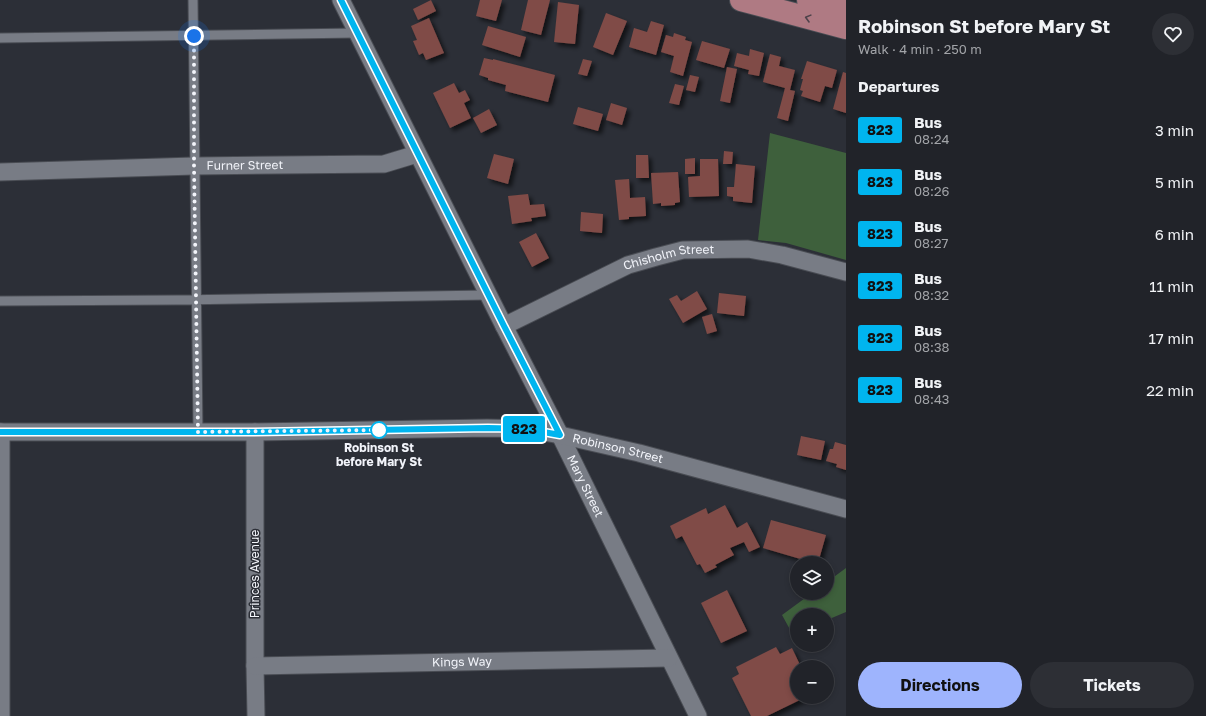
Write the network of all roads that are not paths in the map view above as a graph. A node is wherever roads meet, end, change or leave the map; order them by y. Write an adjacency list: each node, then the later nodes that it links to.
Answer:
1 (193, 0): 8 (lane)
2 (341, 0): 7 (street, Mary Street)
3 (741, 0): 6 (main road, one-way to 3)
4 (808, 0): 5 (main road)
5 (846, 10)
6 (846, 28)
7 (357, 33): 8 (lane); 10 (street, Mary Street)
8 (194, 36): 9 (lane); 11 (lane)
9 (0, 38)
10 (417, 154): 11 (street, Furner Street); 14 (street, Mary Street)
11 (194, 166): 12 (street, Furner Street); 15 (lane)
12 (0, 172)
13 (846, 272): 17 (street, Chisholm Street)
14 (488, 295): 15 (lane); 17 (street, Mary Street)
15 (196, 300): 16 (lane); 19 (lane)
16 (0, 301)
17 (504, 326): 21 (street, Mary Street)
18 (0, 432): 19 (street, Robinson Street); 25 (street)
19 (198, 432): 20 (street, Robinson Street)
20 (255, 432): 21 (street, Robinson Street); 24 (street, Princes Avenue)
21 (560, 435): 22 (street, Robinson Street); 23 (street, Mary Street)
22 (846, 509)
23 (669, 658): 24 (street, Kings Way); 27 (street, Mary Street)
24 (255, 666): 26 (street, Princes Avenue)
25 (1, 716)
26 (256, 716)
27 (698, 716)

